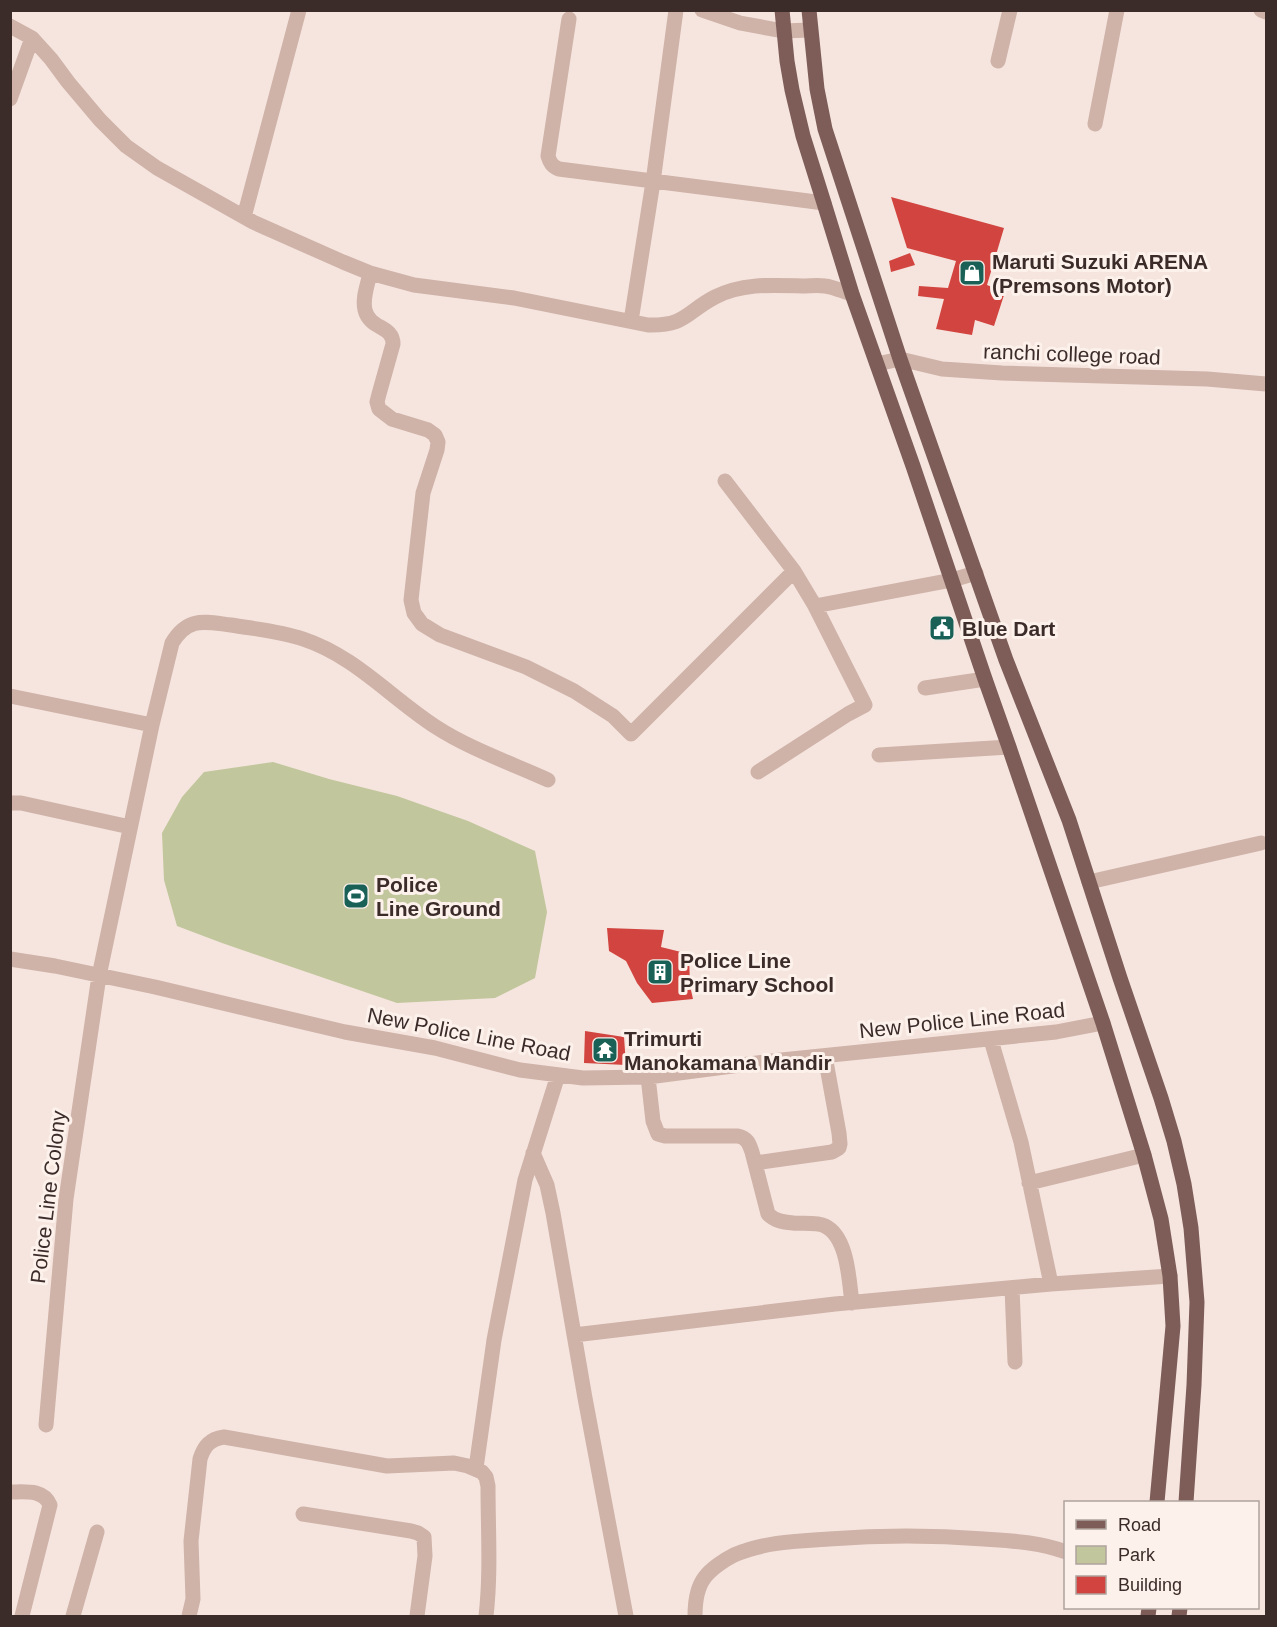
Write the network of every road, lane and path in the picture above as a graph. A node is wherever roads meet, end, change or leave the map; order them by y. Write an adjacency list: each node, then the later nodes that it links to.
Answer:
1 (298, 10): 20 (street)
2 (676, 10): 18 (street)
3 (702, 10): 13 (street)
4 (782, 10): 13 (main road)
5 (809, 10): 12 (main road)
6 (1010, 10): 15 (street)
7 (1117, 10): 17 (street)
8 (1261, 10): 9 (street)
9 (1266, 12)
10 (568, 19): 18 (street)
11 (10, 26): 14 (street)
12 (810, 30): 13 (street); 24 (main road)
13 (783, 31): 19 (main road)
14 (32, 38): 16 (street); 20 (street)
15 (998, 61)
16 (10, 99)
17 (1095, 124)
18 (653, 182): 19 (street); 23 (street)
19 (824, 203): 22 (main road)
20 (244, 217): 21 (street)
21 (370, 273): 23 (street); 28 (street)
22 (852, 294): 23 (street); 25 (main road)
23 (631, 321)
24 (900, 359): 25 (street, ranchi college road); 26 (street, ranchi college road); 29 (main road)
25 (877, 364): 30 (main road)
26 (1266, 384)
27 (725, 481): 28 (street)
28 (794, 571): 31 (street)
29 (976, 573): 30 (street); 43 (main road)
30 (952, 580): 31 (street); 32 (main road)
31 (815, 606): 38 (street)
32 (984, 679): 33 (street); 36 (main road)
33 (925, 688)
34 (10, 696): 35 (street)
35 (152, 725): 39 (street, Police Line Colony); 41 (street, Police Line Colony)
36 (1009, 747): 37 (street); 46 (main road)
37 (879, 755)
38 (758, 772)
39 (548, 780)
40 (10, 803): 41 (street)
41 (130, 827): 45 (street, Police Line Colony)
42 (1260, 843): 43 (street)
43 (1089, 882): 65 (main road)
44 (10, 959): 45 (street, New Police Line Road)
45 (99, 976): 49 (street, New Police Line Road); 61 (street, Police Line Colony)
46 (1104, 1023): 47 (street, New Police Line Road); 52 (main road)
47 (991, 1040): 48 (street, New Police Line Road); 54 (street)
48 (825, 1056): 50 (street, New Police Line Road); 53 (street)
49 (558, 1074): 50 (street, New Police Line Road); 51 (street)
50 (648, 1077): 53 (street)
51 (533, 1153): 59 (street); 62 (street)
52 (1144, 1155): 54 (street); 55 (main road)
53 (755, 1163): 58 (street)
54 (1029, 1183): 56 (street)
55 (1170, 1276): 56 (street); 64 (main road)
56 (1051, 1284): 57 (street)
57 (1012, 1288): 58 (street); 60 (street)
58 (852, 1303): 59 (street)
59 (574, 1335): 74 (street)
60 (1015, 1362)
61 (46, 1425)
62 (476, 1468): 71 (street); 73 (street)
63 (10, 1492): 69 (street)
64 (1157, 1501)
65 (1186, 1501)
66 (303, 1514): 72 (street)
67 (97, 1532): 70 (street)
68 (1064, 1552): 75 (street)
69 (26, 1615)
70 (74, 1617)
71 (189, 1617)
72 (417, 1617)
73 (486, 1617)
74 (626, 1617)
75 (695, 1617)

